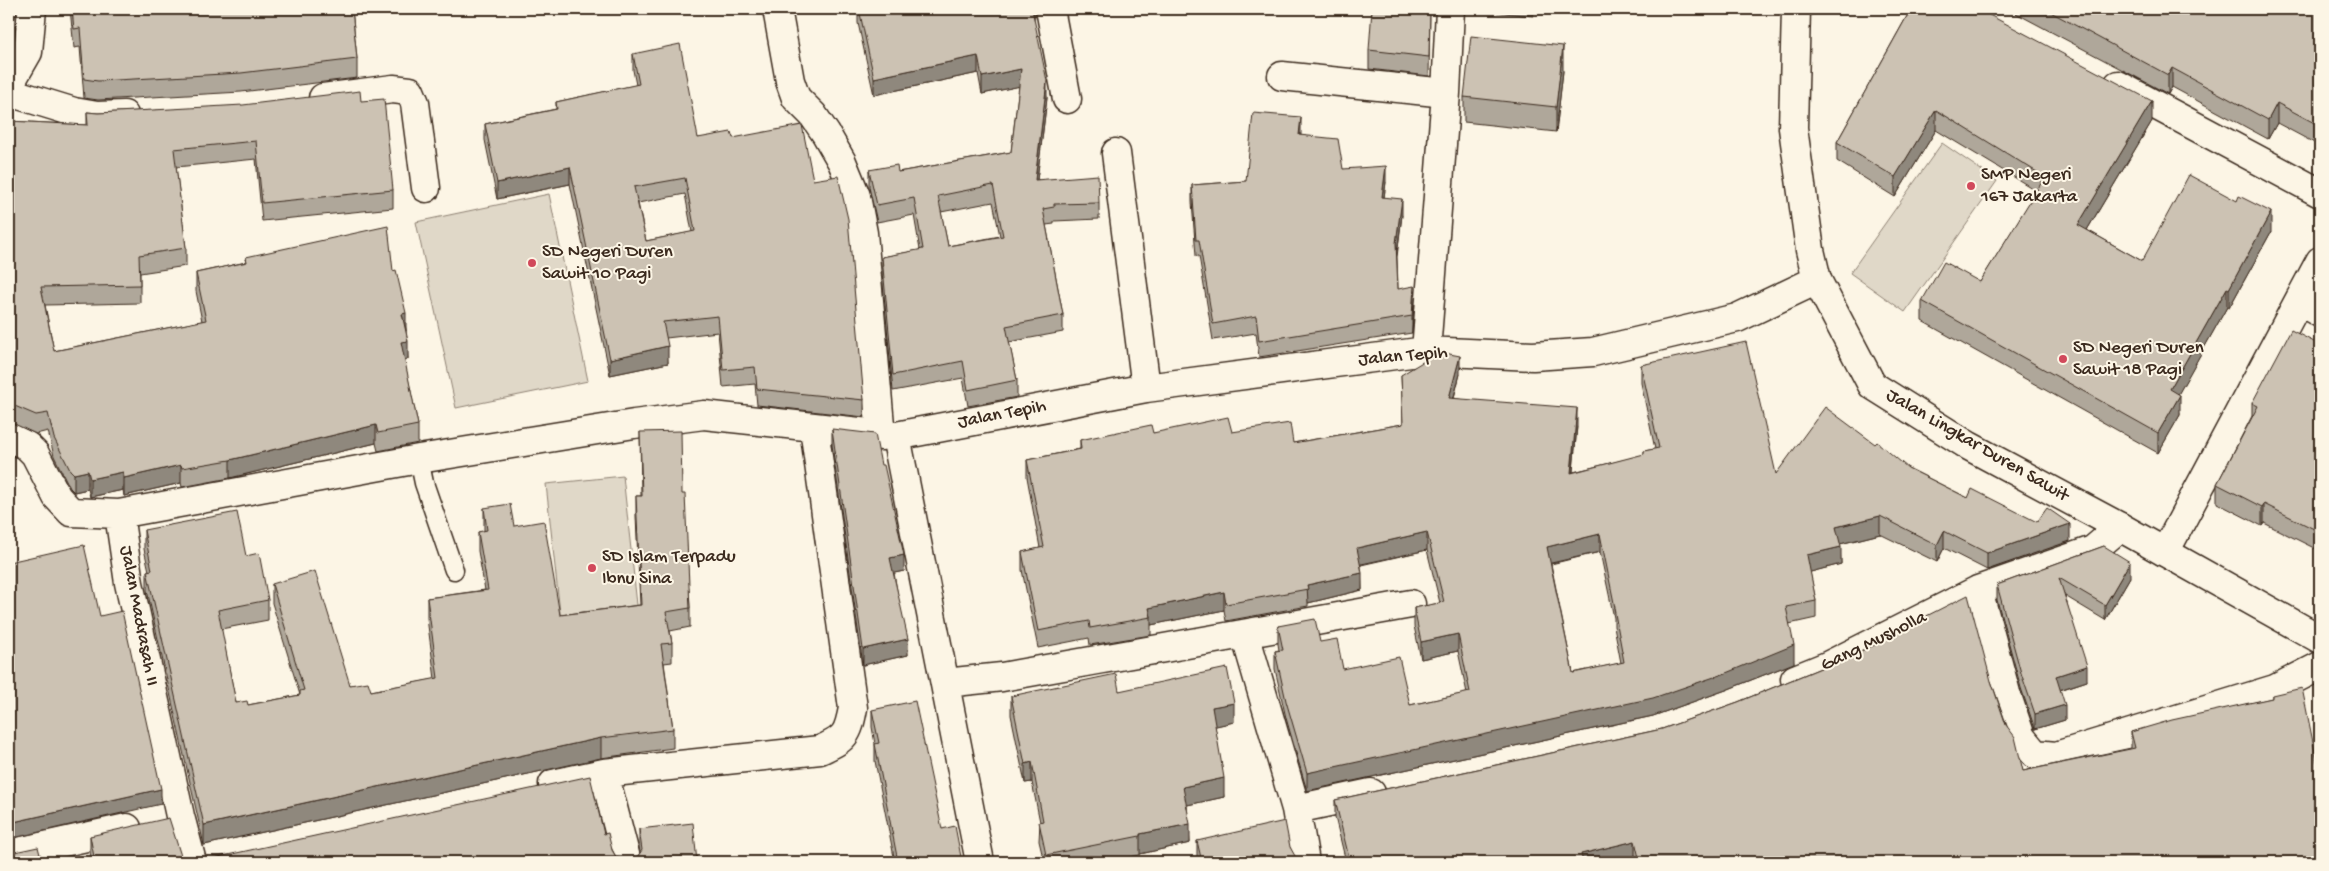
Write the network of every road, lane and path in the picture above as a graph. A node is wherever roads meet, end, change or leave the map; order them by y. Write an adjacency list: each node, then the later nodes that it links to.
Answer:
1 (32, 9): 8 (street)
2 (777, 9): 23 (street)
3 (1050, 9): 11 (street)
4 (1450, 9): 10 (street)
5 (1796, 9): 18 (street, Jalan Lingkar Duren Sawit)
6 (2096, 73): 16 (street)
7 (1282, 76): 10 (street)
8 (9, 85)
9 (9, 92): 13 (street)
10 (1446, 93): 20 (street)
11 (1067, 99)
12 (299, 101): 15 (street)
13 (146, 113)
14 (1116, 153): 21 (street)
15 (426, 188)
16 (2320, 192)
17 (2320, 261): 19 (street)
18 (1817, 280): 20 (street, Jalan Tepih); 27 (street, Jalan Lingkar Duren Sawit)
19 (2309, 307): 28 (street)
20 (1426, 351): 21 (street, Jalan Tepih)
21 (1146, 388): 23 (street, Jalan Tepih)
22 (814, 428): 23 (street, Jalan Tepih); 25 (street, Jalan Tepih); 37 (street)
23 (889, 436): 35 (street)
24 (9, 437): 26 (street)
25 (418, 460): 26 (street, Jalan Tepih); 29 (lane)
26 (119, 514): 41 (street, Jalan Madrasah II)
27 (2120, 527): 28 (street, Jalan Lingkar Duren Sawit); 30 (street, Gang Musholla)
28 (2165, 552): 33 (street, Jalan Lingkar Duren Sawit)
29 (454, 570)
30 (1978, 590): 34 (street); 36 (street, Gang Musholla)
31 (1411, 604): 32 (street)
32 (1245, 634): 35 (street); 40 (street)
33 (2320, 639)
34 (2320, 666)
35 (945, 683): 45 (street)
36 (1775, 688)
37 (604, 773): 39 (street); 44 (street)
38 (1393, 788): 40 (street)
39 (526, 790)
40 (1296, 809): 46 (street)
41 (180, 816): 42 (street); 43 (street, Jalan Madrasah II)
42 (9, 854)
43 (202, 861)
44 (627, 862)
45 (980, 862)
46 (1305, 862)

